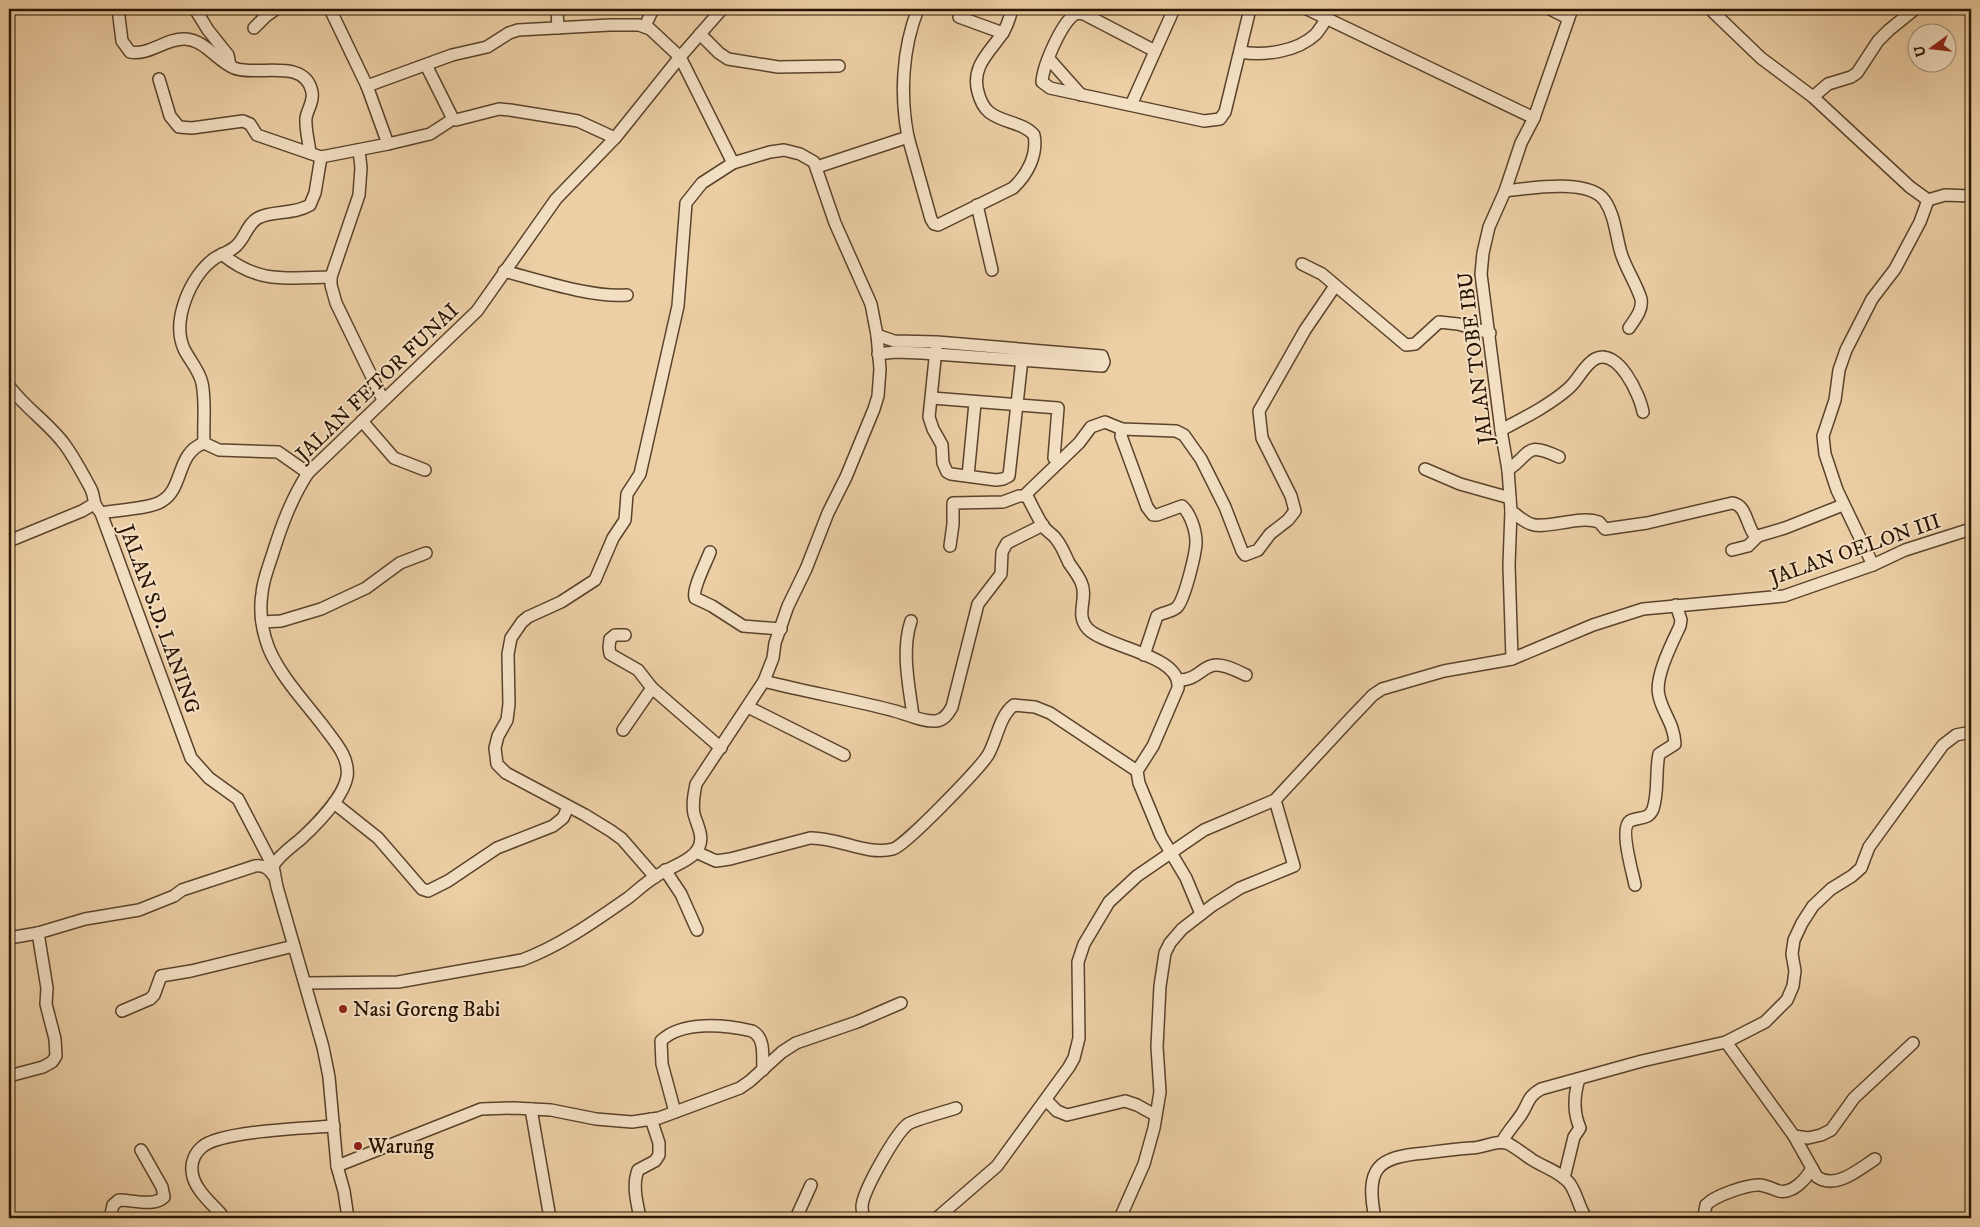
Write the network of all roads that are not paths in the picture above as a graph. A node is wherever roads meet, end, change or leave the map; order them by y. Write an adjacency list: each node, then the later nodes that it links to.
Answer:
1 (118, 9): 29 (street)
2 (195, 9): 29 (street)
3 (276, 9): 20 (street)
4 (330, 9): 32 (street)
5 (557, 9): 21 (street)
6 (654, 9): 19 (street)
7 (722, 9): 23 (street, JALAN FETOR FUNAI)
8 (918, 9): 38 (street)
9 (1012, 9): 22 (street)
10 (1174, 9): 24 (street)
11 (1250, 9): 25 (street)
12 (1307, 9): 18 (street)
13 (1550, 9): 16 (street)
14 (1710, 9): 34 (street)
15 (1916, 9): 34 (street)
16 (1570, 13): 36 (street, JALAN TOBE IBU)
17 (959, 16): 22 (street)
18 (1327, 17): 25 (street); 36 (street)
19 (645, 26): 21 (street); 26 (street)
20 (254, 28)
21 (558, 28): 28 (street)
22 (1002, 33): 48 (street)
23 (700, 34): 26 (street, JALAN FETOR FUNAI); 30 (street)
24 (1154, 51): 27 (street); 35 (street)
25 (1240, 52): 35 (street)
26 (680, 56): 39 (street, JALAN FETOR FUNAI); 43 (street)
27 (1049, 59): 33 (street); 33 (street)
28 (426, 64): 32 (street); 37 (street)
29 (230, 66): 42 (street)
30 (839, 66)
31 (159, 79): 42 (street)
32 (367, 86): 40 (street)
33 (1080, 94): 35 (street)
34 (1813, 97): 47 (street)
35 (1131, 105)
36 (1534, 118): 45 (street, JALAN TOBE IBU)
37 (453, 119): 39 (street); 40 (street)
38 (908, 137): 44 (street); 48 (street)
39 (615, 138): 52 (street, JALAN FETOR FUNAI)
40 (388, 144): 41 (street)
41 (359, 150): 42 (street); 53 (street)
42 (316, 155): 49 (street)
43 (733, 163): 44 (street); 114 (street)
44 (817, 167): 58 (street)
45 (1505, 191): 56 (street); 57 (street, JALAN TOBE IBU)
46 (1971, 196): 47 (street)
47 (1928, 200): 82 (street)
48 (977, 205): 51 (street)
49 (222, 254): 53 (street); 72 (street)
50 (1302, 264): 54 (street)
51 (992, 270)
52 (504, 271): 55 (street); 65 (street, JALAN FETOR FUNAI)
53 (331, 277): 65 (street)
54 (1335, 286): 57 (street); 70 (street)
55 (627, 295)
56 (1629, 328)
57 (1490, 333): 71 (street, JALAN TOBE IBU)
58 (877, 335): 59 (street); 60 (street)
59 (937, 342): 61 (street); 62 (street)
60 (878, 354): 61 (street); 97 (street)
61 (935, 355): 62 (street); 64 (street)
62 (1022, 355): 62 (street); 67 (street)
63 (9, 386): 83 (street, JALAN S.D. LANING)
64 (932, 398): 66 (street); 79 (street)
65 (383, 400): 69 (street, JALAN FETOR FUNAI)
66 (975, 403): 67 (street); 79 (street)
67 (1017, 405): 74 (street); 79 (street)
68 (1643, 412): 71 (street)
69 (362, 422): 76 (street); 78 (street, JALAN FETOR FUNAI)
70 (1122, 429): 80 (street); 99 (street)
71 (1501, 430): 77 (street, JALAN TOBE IBU)
72 (204, 443): 78 (street); 83 (street)
73 (1559, 456): 77 (street)
74 (1054, 458)
75 (1425, 469): 81 (street)
76 (425, 470)
77 (1508, 470): 81 (street, JALAN TOBE IBU)
78 (308, 473): 96 (street, JALAN FETOR FUNAI)
79 (968, 476)
80 (1027, 496): 85 (street); 89 (street)
81 (1510, 498): 84 (street, JALAN TOBE IBU)
82 (1843, 505): 87 (street); 93 (street)
83 (97, 509): 88 (street); 117 (street, JALAN S.D. LANING)
84 (1511, 511): 87 (street); 100 (street, JALAN TOBE IBU)
85 (1043, 525): 99 (street); 106 (street)
86 (1971, 529): 93 (street, JALAN OELON III)
87 (1758, 536): 90 (street)
88 (9, 541)
89 (950, 546)
90 (1732, 550)
91 (710, 552): 97 (street)
92 (426, 553): 96 (street)
93 (1873, 565): 94 (street, JALAN OELON III)
94 (1676, 605): 100 (street, JALAN OELON III); 119 (street)
95 (911, 620): 106 (street)
96 (262, 622): 113 (street, JALAN FETOR FUNAI)
97 (781, 629): 103 (street)
98 (625, 635): 104 (street)
99 (1144, 655): 102 (street)
100 (1512, 659): 112 (street, JALAN OELON III)
101 (1246, 675): 102 (street)
102 (1179, 680): 111 (street)
103 (764, 681): 105 (street); 106 (street)
104 (652, 688): 107 (street); 109 (street)
105 (748, 707): 109 (street); 110 (street)
106 (913, 716)
107 (623, 730)
108 (1971, 732): 128 (street)
109 (721, 748): 115 (street)
110 (844, 754)
111 (1137, 771): 115 (street); 116 (street)
112 (1275, 800): 116 (street, JALAN OELON III); 120 (street)
113 (334, 803): 114 (street); 117 (street, JALAN FETOR FUNAI)
114 (568, 807): 118 (street)
115 (696, 852): 118 (street)
116 (1170, 852): 120 (street); 133 (street, JALAN OELON III)
117 (273, 871): 122 (street); 124 (street)
118 (660, 874): 121 (street); 125 (street)
119 (1635, 885)
120 (1201, 914): 137 (street)
121 (697, 930)
122 (38, 933): 123 (street); 131 (street)
123 (9, 938)
124 (294, 946): 125 (street); 127 (street)
125 (306, 983): 139 (street)
126 (901, 1003): 130 (street)
127 (122, 1011)
128 (1726, 1042): 132 (street); 140 (street)
129 (1913, 1043): 140 (street)
130 (763, 1070): 136 (street); 136 (street)
131 (9, 1076)
132 (1579, 1079): 141 (street); 146 (street)
133 (1046, 1100): 137 (street); 156 (street, JALAN OELON III)
134 (956, 1108): 155 (street)
135 (531, 1109): 138 (street); 144 (street); 152 (street)
136 (675, 1112): 138 (street)
137 (1155, 1115): 157 (street)
138 (651, 1120): 153 (street)
139 (334, 1126): 144 (street); 150 (street)
140 (1794, 1136): 145 (street)
141 (1502, 1142): 146 (street); 158 (street)
142 (141, 1150): 149 (street)
143 (1874, 1158): 145 (street)
144 (337, 1166): 151 (street)
145 (1812, 1168): 148 (street)
146 (1564, 1178): 159 (street)
147 (811, 1185): 154 (street)
148 (1704, 1216)
149 (110, 1218)
150 (222, 1218)
151 (348, 1218)
152 (550, 1218)
153 (640, 1218)
154 (796, 1218)
155 (864, 1218)
156 (937, 1218)
157 (1120, 1218)
158 (1375, 1218)
159 (1586, 1218)

